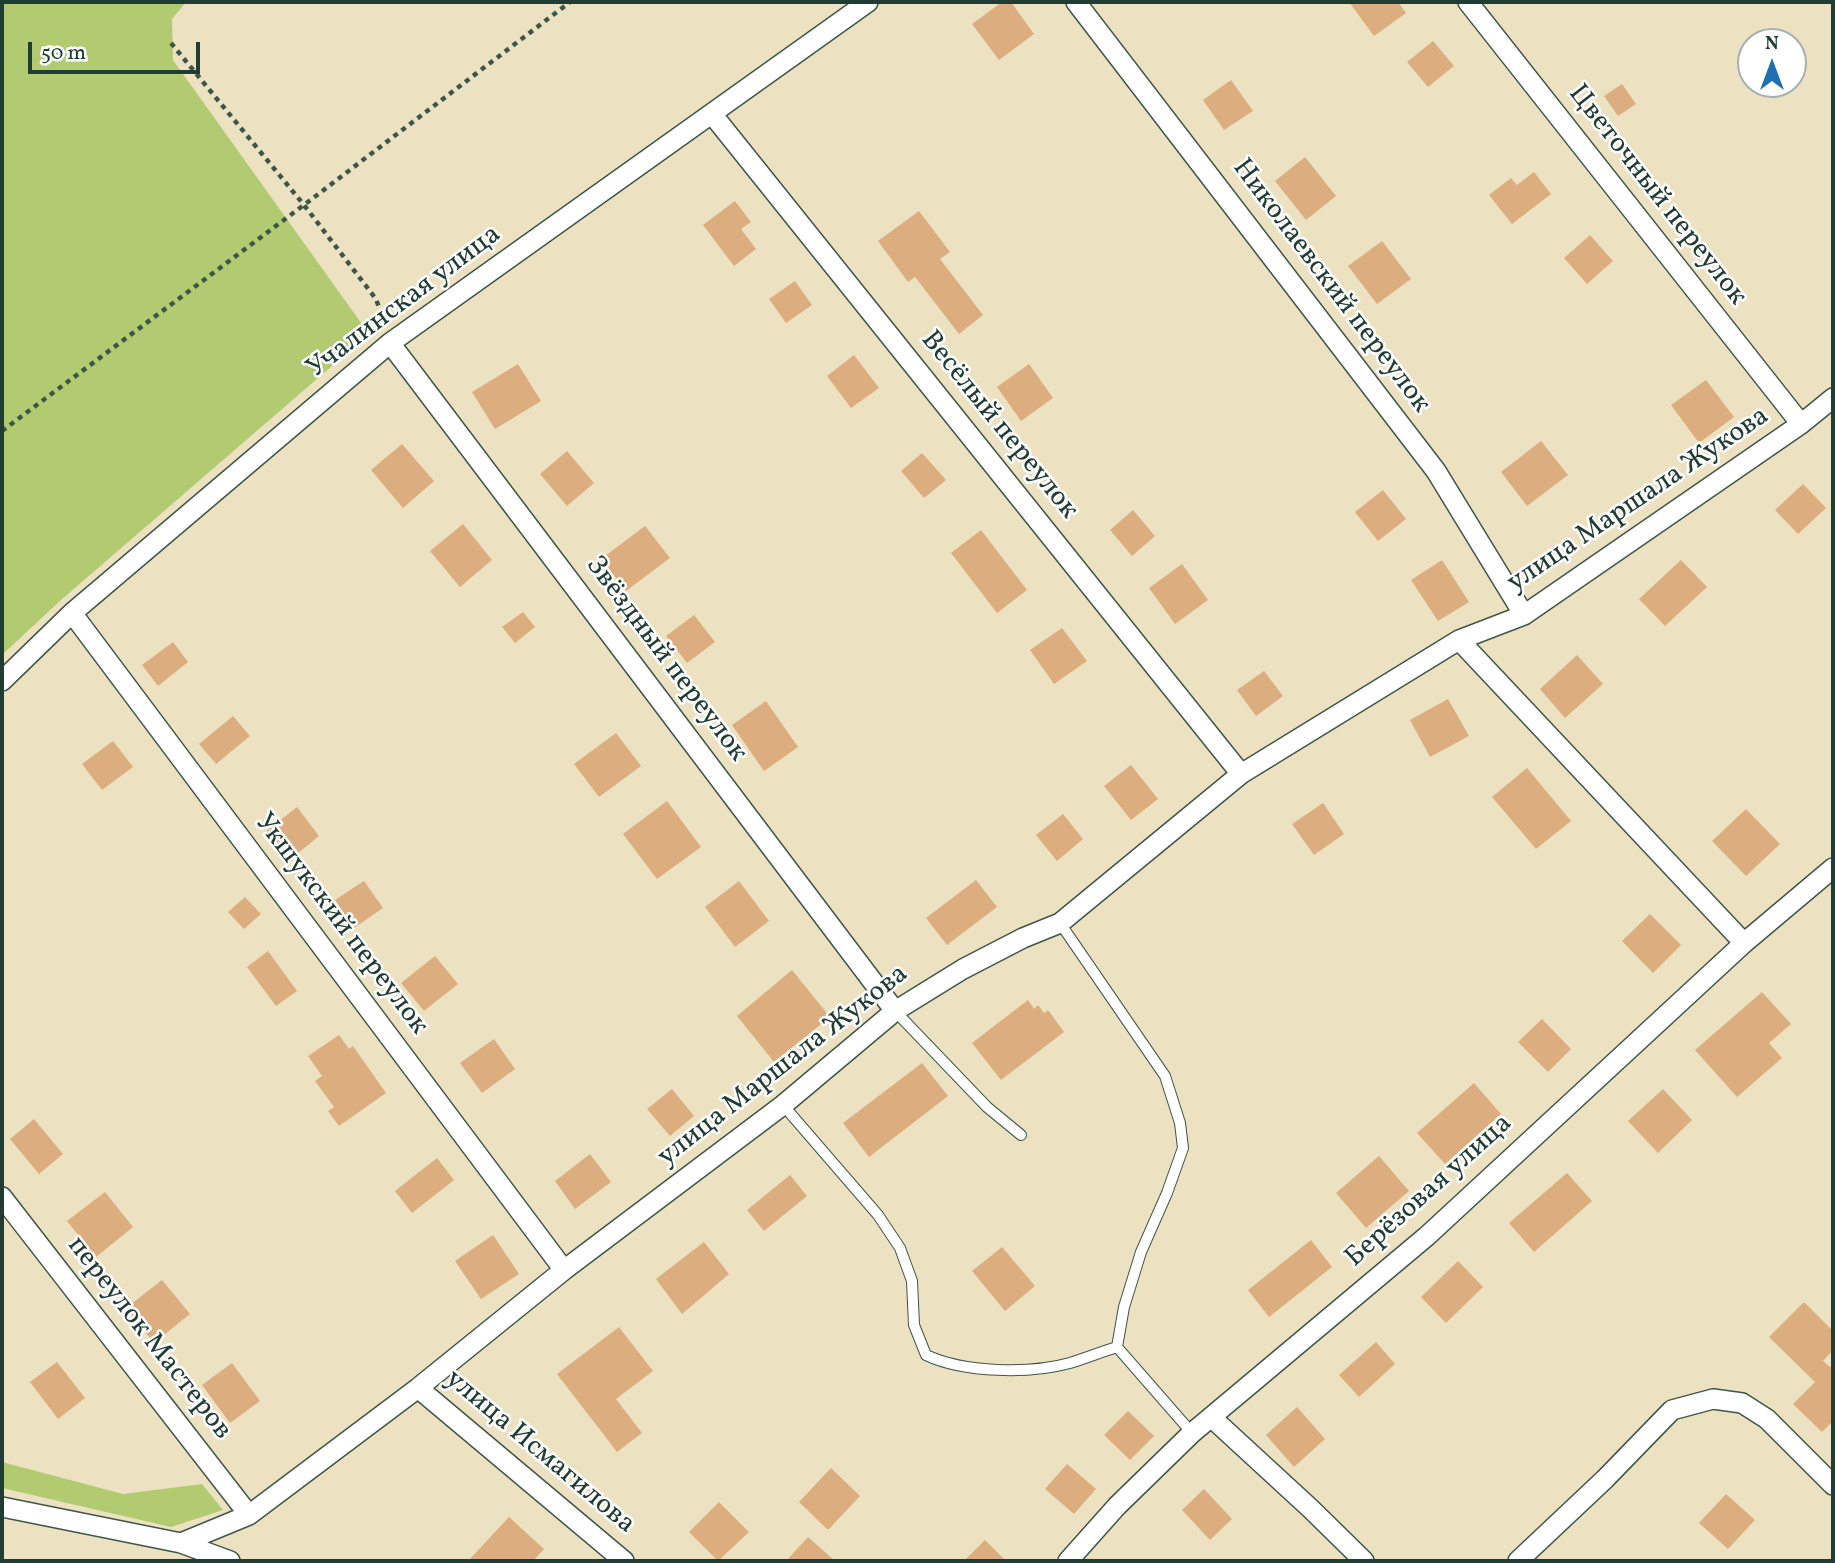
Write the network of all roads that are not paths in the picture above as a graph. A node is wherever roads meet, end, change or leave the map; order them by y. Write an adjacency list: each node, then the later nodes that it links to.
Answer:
1 (868, 2): 4 (street, Учалинская улица)
2 (1076, 2): 9 (street, Николаевский переулок)
3 (1468, 2): 7 (street, Цветочный переулок)
4 (712, 114): 5 (street, Учалинская улица); 12 (street, Весёлый переулок)
5 (390, 343): 8 (street, Учалинская улица); 16 (street, Звёздный переулок)
6 (1833, 398): 7 (street, улица Маршала Жукова)
7 (1801, 424): 9 (street, улица Маршала Жукова)
8 (72, 613): 11 (street, Учалинская улица); 20 (street, Укшукский переулок)
9 (1524, 615): 10 (street, улица Маршала Жукова)
10 (1459, 640): 12 (street, улица Маршала Жукова); 15 (street)
11 (2, 681)
12 (1241, 774): 14 (street, улица Маршала Жукова)
13 (1833, 868): 15 (street, Берёзовая улица)
14 (1060, 923): 16 (street, улица Маршала Жукова); 21 (lane)
15 (1744, 943): 23 (street, Берёзовая улица)
16 (895, 1011): 17 (street, улица Маршала Жукова); 18 (lane)
17 (783, 1105): 20 (street, улица Маршала Жукова); 21 (lane)
18 (1021, 1135)
19 (2, 1197): 27 (street, переулок Мастеров)
20 (564, 1270): 22 (street, улица Маршала Жукова)
21 (1116, 1346): 24 (lane)
22 (418, 1388): 27 (street, улица Маршала Жукова); 30 (street, улица Исмагилова)
23 (1211, 1417): 24 (street, Берёзовая улица); 32 (street)
24 (1192, 1433): 31 (street, Берёзовая улица)
25 (1833, 1485): 33 (street)
26 (2, 1507): 28 (street)
27 (249, 1516): 28 (street, улица Маршала Жукова)
28 (181, 1543): 29 (street)
29 (230, 1561)
30 (624, 1561)
31 (1068, 1561)
32 (1364, 1561)
33 (1518, 1561)

